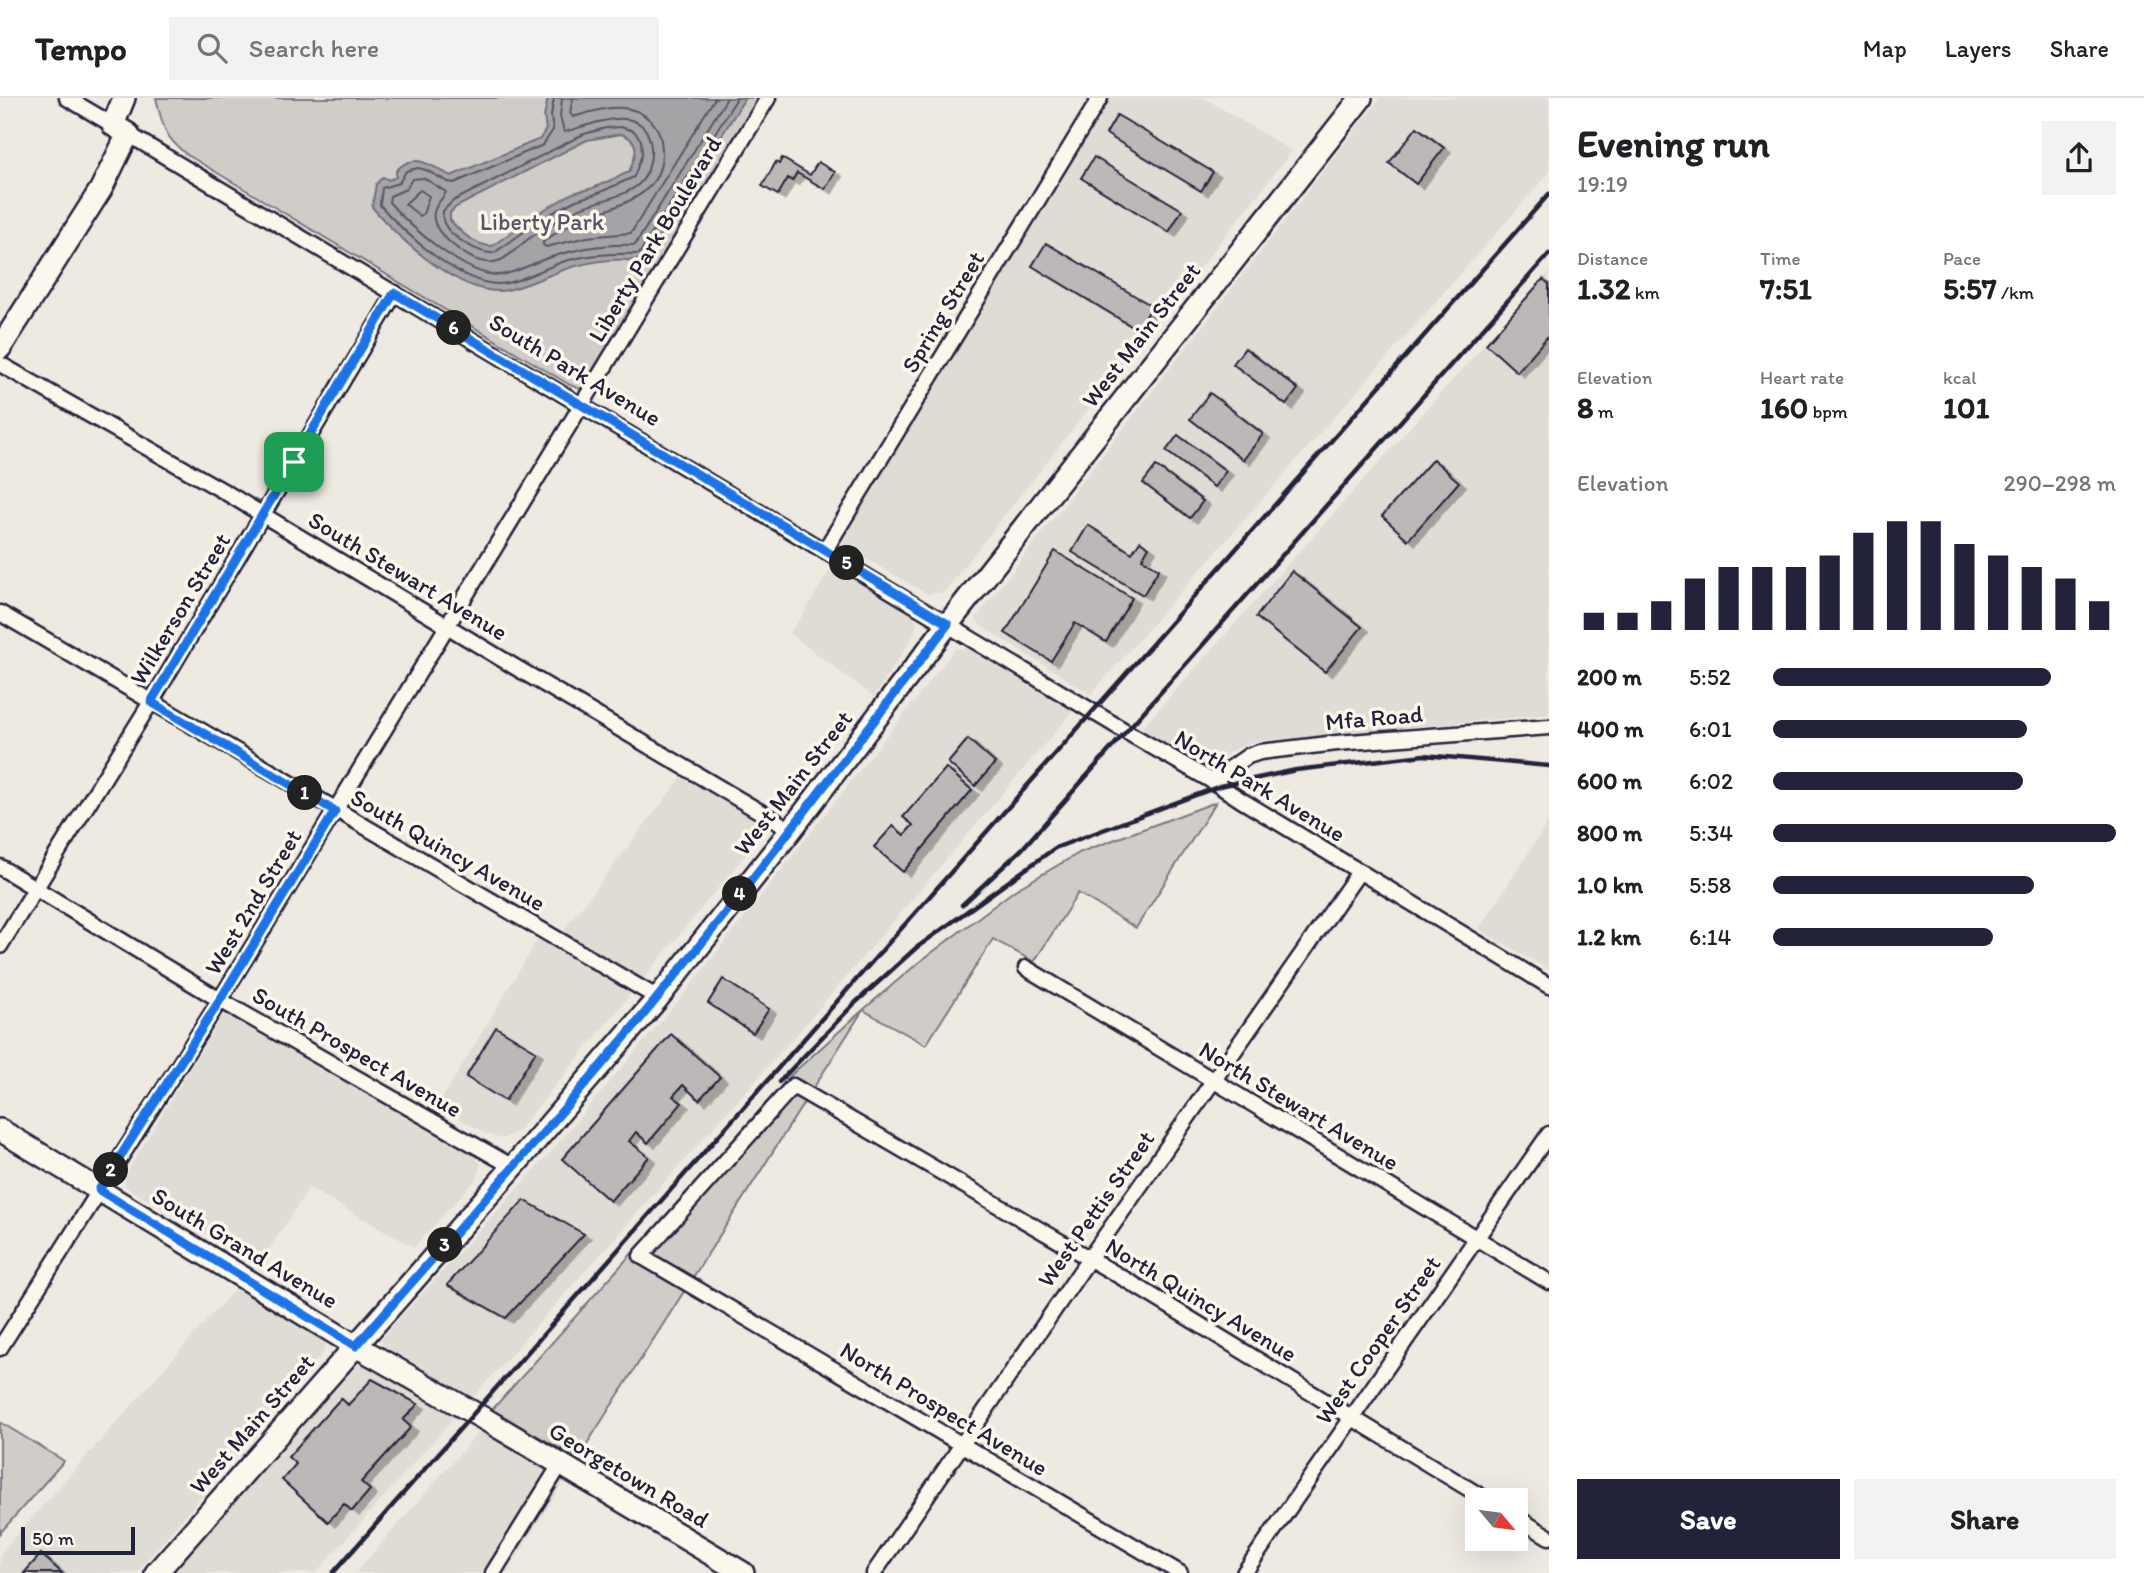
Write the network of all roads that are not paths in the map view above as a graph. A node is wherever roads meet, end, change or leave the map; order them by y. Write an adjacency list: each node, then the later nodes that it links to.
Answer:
1 (67, 98): 6 (street, South Park Avenue)
2 (124, 98): 6 (main road)
3 (768, 98): 10 (street, Liberty Park Boulevard)
4 (1101, 98): 12 (street, Spring Street)
5 (1361, 98): 14 (main road, West Main Street)
6 (120, 130): 7 (street, South Park Avenue); 8 (main road)
7 (394, 293): 10 (street, South Park Avenue); 11 (street, Wilkerson Street)
8 (0, 348)
9 (0, 364): 11 (street, South Stewart Avenue)
10 (581, 404): 12 (street, South Park Avenue); 15 (street, West 2nd Street)
11 (263, 514): 15 (street, South Stewart Avenue); 16 (street, Wilkerson Street)
12 (825, 550): 14 (street, South Park Avenue)
13 (0, 612): 16 (street, South Quincy Avenue)
14 (948, 624): 18 (street, North Park Avenue); 20 (main road, West Main Street)
15 (447, 626): 19 (street, West 2nd Street); 20 (street, South Stewart Avenue)
16 (151, 702): 19 (street, South Quincy Avenue); 23 (street, Wilkerson Street)
17 (1549, 727): 18 (street, Mfa Road)
18 (1212, 780): 22 (street, North Park Avenue)
19 (335, 811): 27 (street, South Quincy Avenue); 28 (street, West 2nd Street)
20 (791, 830): 27 (main road, West Main Street)
21 (0, 867): 23 (street, South Prospect Avenue)
22 (1359, 872): 26 (street, North Park Avenue); 29 (street, West Pettis Street)
23 (35, 888): 24 (street, Wilkerson Street); 28 (street, South Prospect Avenue)
24 (0, 946)
25 (1026, 968): 29 (street, North Stewart Avenue)
26 (1549, 986)
27 (657, 998): 32 (main road, West Main Street)
28 (220, 1000): 32 (street, South Prospect Avenue); 34 (street, West 2nd Street)
29 (1213, 1080): 35 (street, North Stewart Avenue); 36 (street, West Pettis Street)
30 (0, 1130): 34 (main road, South Grand Avenue)
31 (1549, 1134): 35 (street, West Cooper Street)
32 (513, 1167): 38 (main road, West Main Street)
33 (706, 1184): 36 (street, North Quincy Avenue); 42 (street, North Prospect Avenue)
34 (99, 1190): 38 (main road, South Grand Avenue); 39 (street, West 2nd Street)
35 (1475, 1239): 37 (street, North Stewart Avenue); 40 (street, West Cooper Street)
36 (1089, 1259): 40 (street, North Quincy Avenue); 42 (street, West Pettis Street)
37 (1549, 1282)
38 (356, 1346): 41 (main road, South Grand Avenue); 47 (main road, West Main Street)
39 (0, 1348)
40 (1352, 1417): 44 (street, North Quincy Avenue); 52 (street, West Cooper Street)
41 (488, 1421): 43 (main road, Georgetown Road)
42 (961, 1445): 50 (street, West Pettis Street); 51 (street, North Prospect Avenue)
43 (560, 1465): 48 (street); 49 (main road, Georgetown Road)
44 (1467, 1488)
45 (1528, 1524): 46 (street)
46 (1549, 1537)
47 (156, 1573)
48 (493, 1573)
49 (743, 1573)
50 (874, 1573)
51 (1180, 1573)
52 (1244, 1573)

